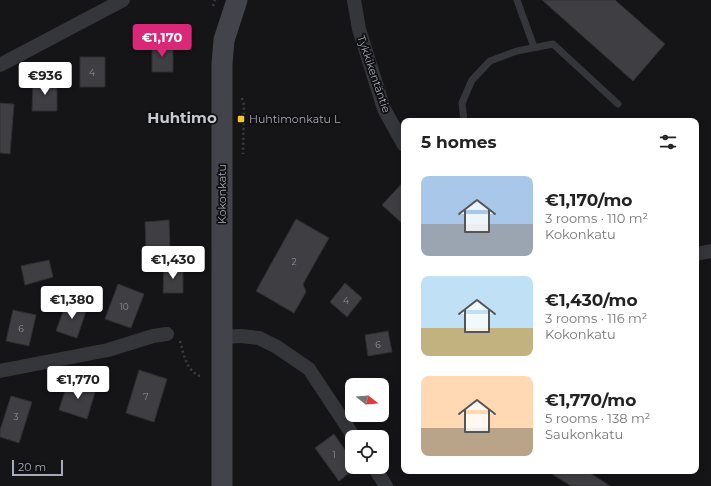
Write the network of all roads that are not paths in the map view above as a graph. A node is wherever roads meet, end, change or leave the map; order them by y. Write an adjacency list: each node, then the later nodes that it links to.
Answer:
1 (123, 0): 6 (street)
2 (238, 0): 13 (street, Kokonkatu)
3 (354, 0): 9 (street, Tykkikentäntie)
4 (517, 0): 5 (lane)
5 (534, 48): 7 (lane); 8 (lane)
6 (0, 65)
7 (618, 104)
8 (464, 118)
9 (401, 140)
10 (711, 251): 11 (street)
11 (699, 253)
12 (167, 334): 14 (street)
13 (223, 338): 15 (street); 17 (street, Kokonkatu)
14 (0, 371)
15 (349, 430)
16 (378, 474): 18 (street)
17 (222, 486)
18 (386, 486)

